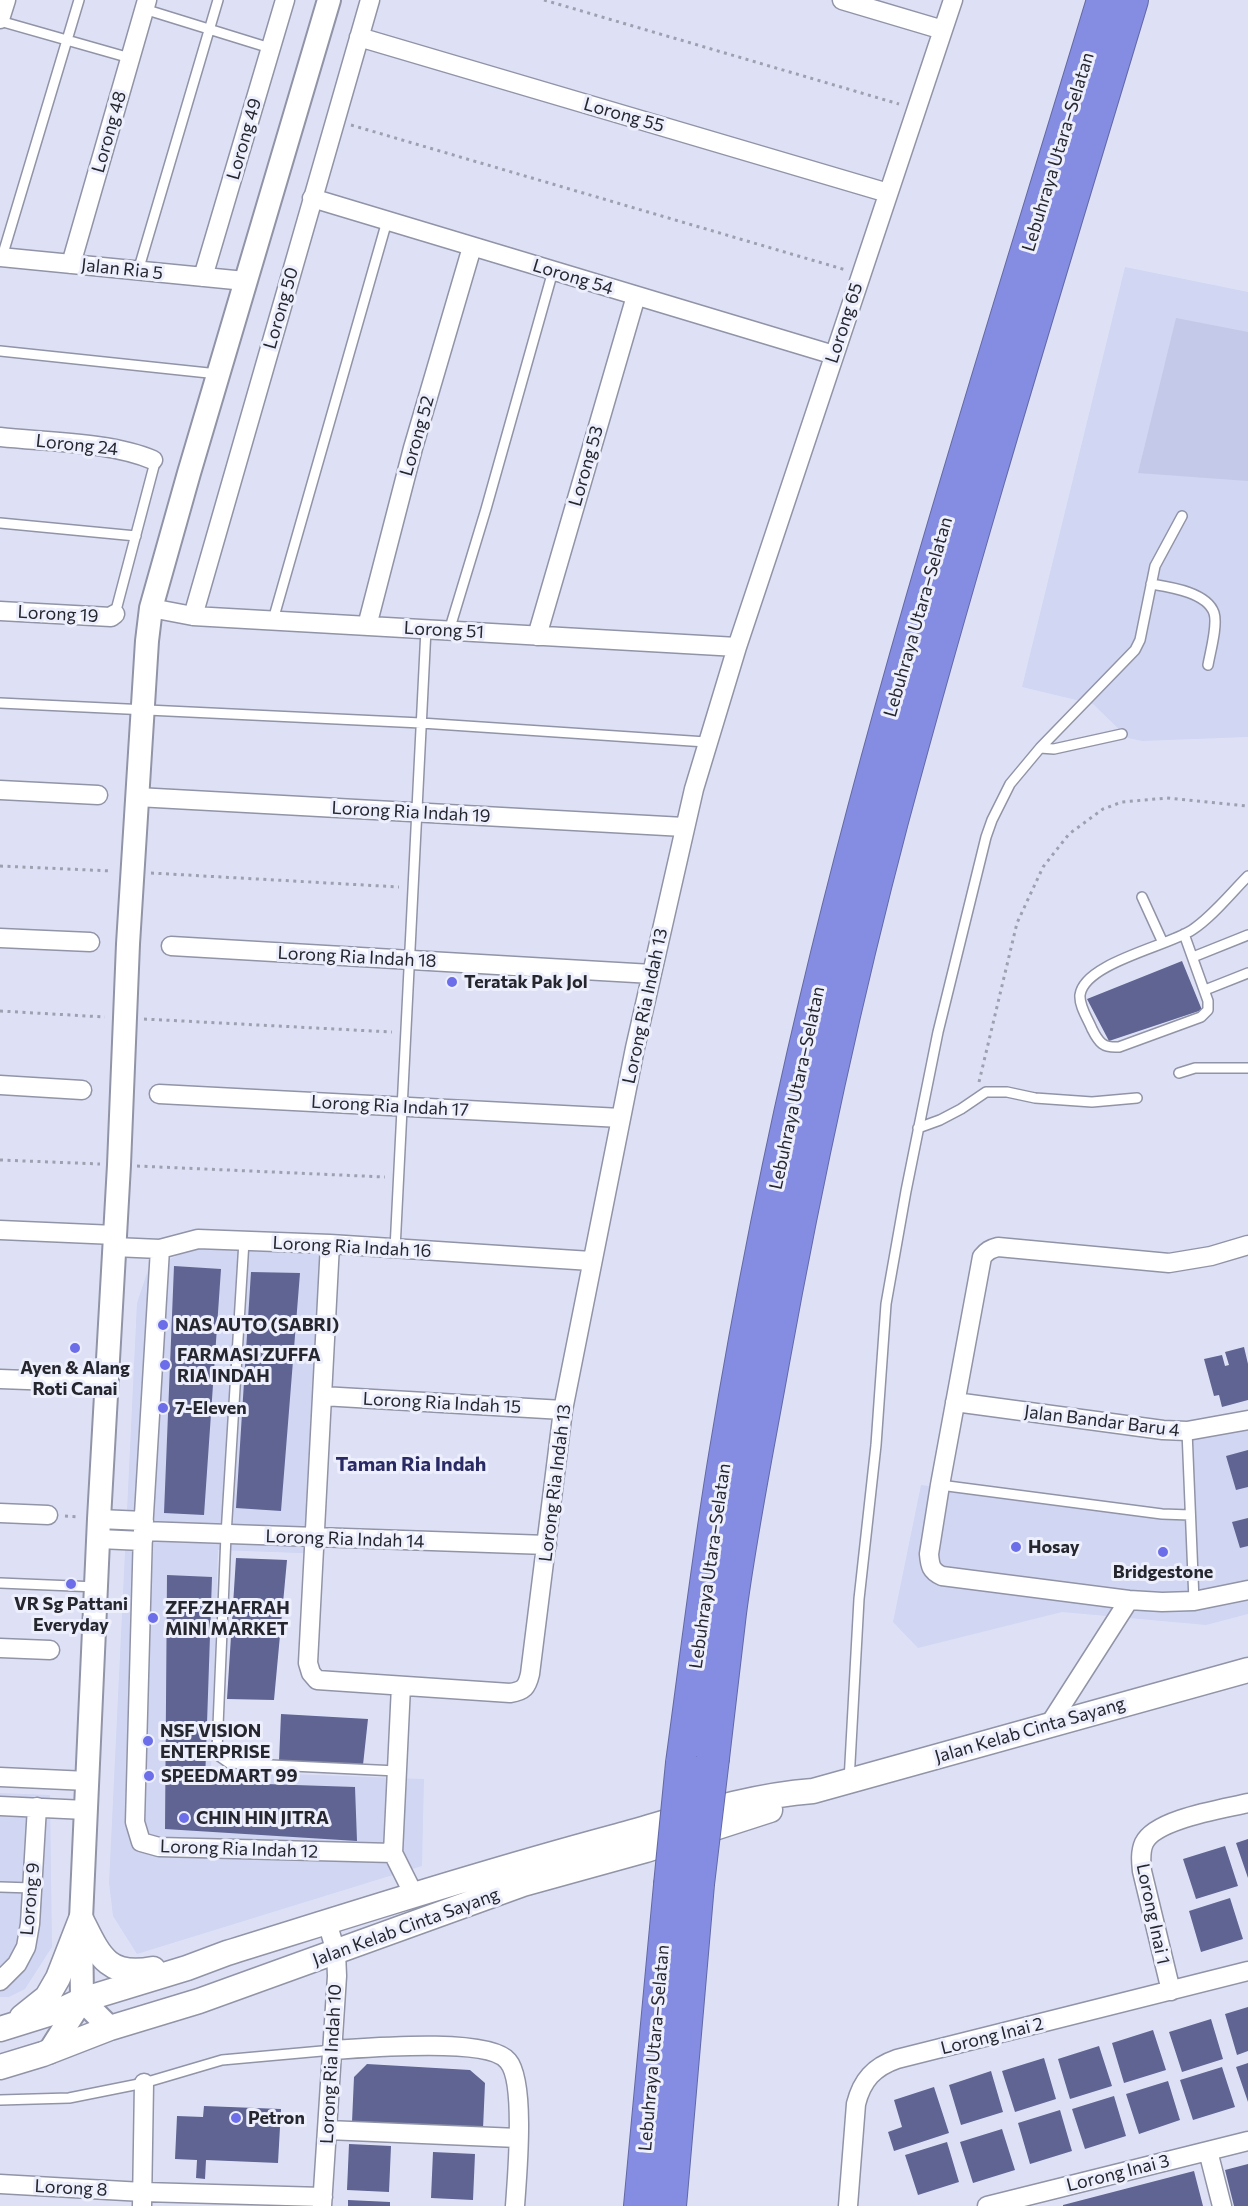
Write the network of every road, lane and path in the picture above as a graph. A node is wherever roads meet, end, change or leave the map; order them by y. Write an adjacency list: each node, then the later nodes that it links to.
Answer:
1 (6, 0): 13 (street)
2 (79, 0): 17 (lane)
3 (218, 0): 14 (lane)
4 (285, 0): 18 (street, Lorong 49)
5 (329, 0): 32 (street)
6 (370, 0): 16 (street, Lorong 50)
7 (544, 0): 20 (path)
8 (842, 0): 15 (street)
9 (953, 0): 15 (street, Lorong 65)
10 (1103, 0): 142 (highway, Lebuhraya Utara–Selatan, bridge)
11 (1132, 0): 142 (highway, Lebuhraya Utara–Selatan, bridge)
12 (145, 5): 14 (lane); 19 (street, Lorong 48)
13 (0, 20): 17 (lane)
14 (209, 29): 18 (lane); 28 (lane)
15 (943, 30): 20 (street, Lorong 65)
16 (359, 37): 21 (street, Lorong 50); 22 (street, Lorong 55)
17 (67, 40): 19 (lane); 26 (lane)
18 (270, 48): 31 (street, Lorong 49)
19 (130, 58): 27 (street, Lorong 48)
20 (917, 109): 22 (street, Lorong 65)
21 (335, 120): 23 (street, Lorong 50); 30 (path)
22 (888, 193): 30 (street, Lorong 65)
23 (312, 198): 24 (street, Lorong 54); 46 (street, Lorong 50)
24 (387, 221): 25 (street, Lorong 54); 47 (lane)
25 (472, 247): 29 (street, Lorong 54); 48 (street, Lorong 52)
26 (1, 257): 27 (street, Jalan Ria 5)
27 (71, 264): 28 (street, Jalan Ria 5)
28 (138, 270): 31 (street, Jalan Ria 5)
29 (553, 271): 33 (street, Lorong 54); 50 (lane)
30 (860, 275): 35 (street, Lorong 65)
31 (202, 277): 32 (street, Jalan Ria 5)
32 (245, 281): 36 (street)
33 (636, 296): 35 (street, Lorong 54); 51 (street, Lorong 53)
34 (0, 351): 36 (lane)
35 (834, 355): 52 (street, Lorong 65)
36 (219, 374): 43 (street)
37 (0, 437): 38 (street, Lorong 24)
38 (153, 460): 41 (lane)
39 (1182, 516): 42 (lane)
40 (0, 523): 41 (lane)
41 (136, 536): 45 (lane)
42 (1151, 584): 53 (lane); 59 (lane)
43 (151, 608): 46 (street, Lorong 51); 55 (street)
44 (0, 611): 45 (street, Lorong 19)
45 (115, 614)
46 (193, 616): 47 (street, Lorong 51)
47 (273, 620): 48 (street, Lorong 51)
48 (367, 626): 49 (street, Lorong 51)
49 (426, 629): 50 (street, Lorong 51); 56 (lane)
50 (449, 630): 51 (street, Lorong 51)
51 (537, 636): 52 (street, Lorong 51)
52 (737, 647): 58 (street, Lorong Ria Indah 13)
53 (1208, 665)
54 (0, 703): 55 (lane)
55 (141, 710): 56 (lane); 62 (street)
56 (421, 723): 58 (lane); 64 (lane)
57 (1122, 734): 59 (lane)
58 (706, 742): 65 (street, Lorong Ria Indah 13)
59 (1040, 748): 94 (lane)
60 (0, 790): 61 (street)
61 (99, 795)
62 (137, 797): 64 (street, Lorong Ria Indah 19); 67 (street)
63 (1248, 806): 91 (path)
64 (417, 812): 65 (street, Lorong Ria Indah 19); 69 (lane)
65 (684, 827): 80 (street, Lorong Ria Indah 13)
66 (0, 866): 67 (path)
67 (133, 872): 69 (path); 83 (street)
68 (1248, 876): 71 (lane)
69 (413, 887): 78 (lane)
70 (1142, 897): 75 (lane)
71 (1185, 934): 75 (lane); 77 (lane)
72 (1248, 935): 77 (lane)
73 (0, 938): 74 (street)
74 (90, 942)
75 (1163, 943): 81 (lane)
76 (171, 946): 78 (street, Lorong Ria Indah 18)
77 (1193, 957): 81 (lane)
78 (410, 960): 80 (street, Lorong Ria Indah 18); 84 (lane)
79 (1248, 973): 81 (lane)
80 (652, 974): 93 (street, Lorong Ria Indah 13)
81 (1205, 990)
82 (0, 1011): 83 (path)
83 (125, 1018): 84 (path); 96 (street)
84 (406, 1032): 92 (lane)
85 (1248, 1068): 86 (lane)
86 (1179, 1073)
87 (0, 1085): 88 (street)
88 (82, 1090)
89 (159, 1094): 92 (street, Lorong Ria Indah 17)
90 (1137, 1098): 91 (lane)
91 (975, 1099): 94 (lane)
92 (402, 1107): 93 (street, Lorong Ria Indah 17); 97 (lane)
93 (621, 1118): 105 (street, Lorong Ria Indah 13)
94 (918, 1128): 135 (lane)
95 (0, 1160): 96 (path)
96 (119, 1165): 97 (path); 99 (street)
97 (399, 1177): 104 (lane)
98 (0, 1230): 99 (street, Lorong Ria Indah 16)
99 (115, 1241): 103 (street, Lorong Ria Indah 16); 107 (street)
100 (244, 1241): 101 (street, Lorong Ria Indah 16); 103 (street, Lorong Ria Indah 16); 119 (lane)
101 (330, 1245): 104 (street, Lorong Ria Indah 16); 108 (street, Lorong Ria Indah 13)
102 (1248, 1245): 109 (street)
103 (160, 1249): 118 (street, Lorong Ria Indah 12)
104 (395, 1249): 105 (street, Lorong Ria Indah 16)
105 (591, 1261): 110 (street, Lorong Ria Indah 13)
106 (0, 1379): 107 (street)
107 (107, 1383): 117 (street)
108 (322, 1396): 110 (street, Lorong Ria Indah 15); 120 (street, Lorong Ria Indah 13)
109 (955, 1402): 112 (street, Jalan Bandar Baru 4); 113 (street)
110 (563, 1410): 121 (street, Lorong Ria Indah 13)
111 (1248, 1420): 112 (street, Jalan Bandar Baru 4)
112 (1187, 1431): 116 (lane)
113 (940, 1485): 116 (lane); 125 (street)
114 (0, 1513): 115 (street)
115 (48, 1515): 117 (path)
116 (1190, 1515): 126 (lane)
117 (99, 1529): 118 (street, Lorong Ria Indah 14); 123 (street)
118 (143, 1531): 119 (street, Lorong Ria Indah 14); 141 (street, Lorong Ria Indah 12)
119 (226, 1535): 120 (street, Lorong Ria Indah 14); 132 (lane)
120 (314, 1538): 121 (street, Lorong Ria Indah 14); 130 (street, Lorong Ria Indah 13)
121 (548, 1545): 130 (street, Lorong Ria Indah 13)
122 (0, 1583): 123 (lane)
123 (97, 1587): 134 (street)
124 (1248, 1590): 126 (street)
125 (1129, 1600): 126 (street); 131 (street)
126 (1194, 1601)
127 (0, 1648): 128 (street)
128 (50, 1650)
129 (1248, 1670): 131 (main road, Jalan Kelab Cinta Sayang)
130 (401, 1686): 132 (street)
131 (1049, 1725): 135 (main road, Jalan Kelab Cinta Sayang)
132 (396, 1772): 141 (street)
133 (0, 1777): 134 (street)
134 (88, 1781): 140 (street)
135 (849, 1781): 136 (main road, Jalan Kelab Cinta Sayang)
136 (813, 1791): 145 (main road, Jalan Kelab Cinta Sayang); 148 (main road, Jalan Kelab Cinta Sayang)
137 (1248, 1803): 152 (street, Lorong Inai 1)
138 (0, 1806): 139 (street)
139 (37, 1807): 140 (street); 144 (street, Lorong 9)
140 (86, 1810): 146 (street)
141 (393, 1853): 145 (street)
142 (684, 1885): 169 (highway, Lebuhraya Utara–Selatan); 170 (highway, Lebuhraya Utara–Selatan)
143 (0, 1887): 144 (lane)
144 (32, 1888): 151 (street, Lorong 9)
145 (414, 1895): 147 (main road, Jalan Kelab Cinta Sayang)
146 (81, 1919): 149 (main road); 153 (street); 154 (main road)
147 (327, 1922): 148 (street, Lorong Ria Indah 10); 149 (main road, Jalan Kelab Cinta Sayang)
148 (336, 1952): 155 (main road, Jalan Kelab Cinta Sayang); 156 (street, Lorong Ria Indah 10)
149 (187, 1968): 153 (main road, Jalan Kelab Cinta Sayang)
150 (1248, 1971): 152 (street, Lorong Inai 2)
151 (0, 1981)
152 (1171, 1991): 171 (street, Lorong Inai 2)
153 (82, 2000): 154 (main road, Jalan Kelab Cinta Sayang); 155 (street); 157 (street)
154 (6, 2028)
155 (110, 2028): 157 (main road, Jalan Kelab Cinta Sayang)
156 (333, 2050): 159 (lane); 161 (street, Lorong Ria Indah 10); 162 (street)
157 (49, 2052): 158 (main road, Jalan Kelab Cinta Sayang)
158 (0, 2067)
159 (144, 2084): 160 (lane); 166 (street)
160 (0, 2100)
161 (327, 2130): 162 (street); 167 (street, Lorong Ria Indah 10)
162 (518, 2138): 168 (street)
163 (1248, 2141): 164 (street, Lorong Inai 3)
164 (1208, 2151): 172 (street, Lorong Inai 3); 173 (street)
165 (0, 2184): 166 (street, Lorong 8)
166 (143, 2199): 167 (street, Lorong 8)
167 (322, 2201)
168 (515, 2206)
169 (640, 2206)
170 (670, 2206)
171 (848, 2206)
172 (987, 2206)
173 (1222, 2206)

